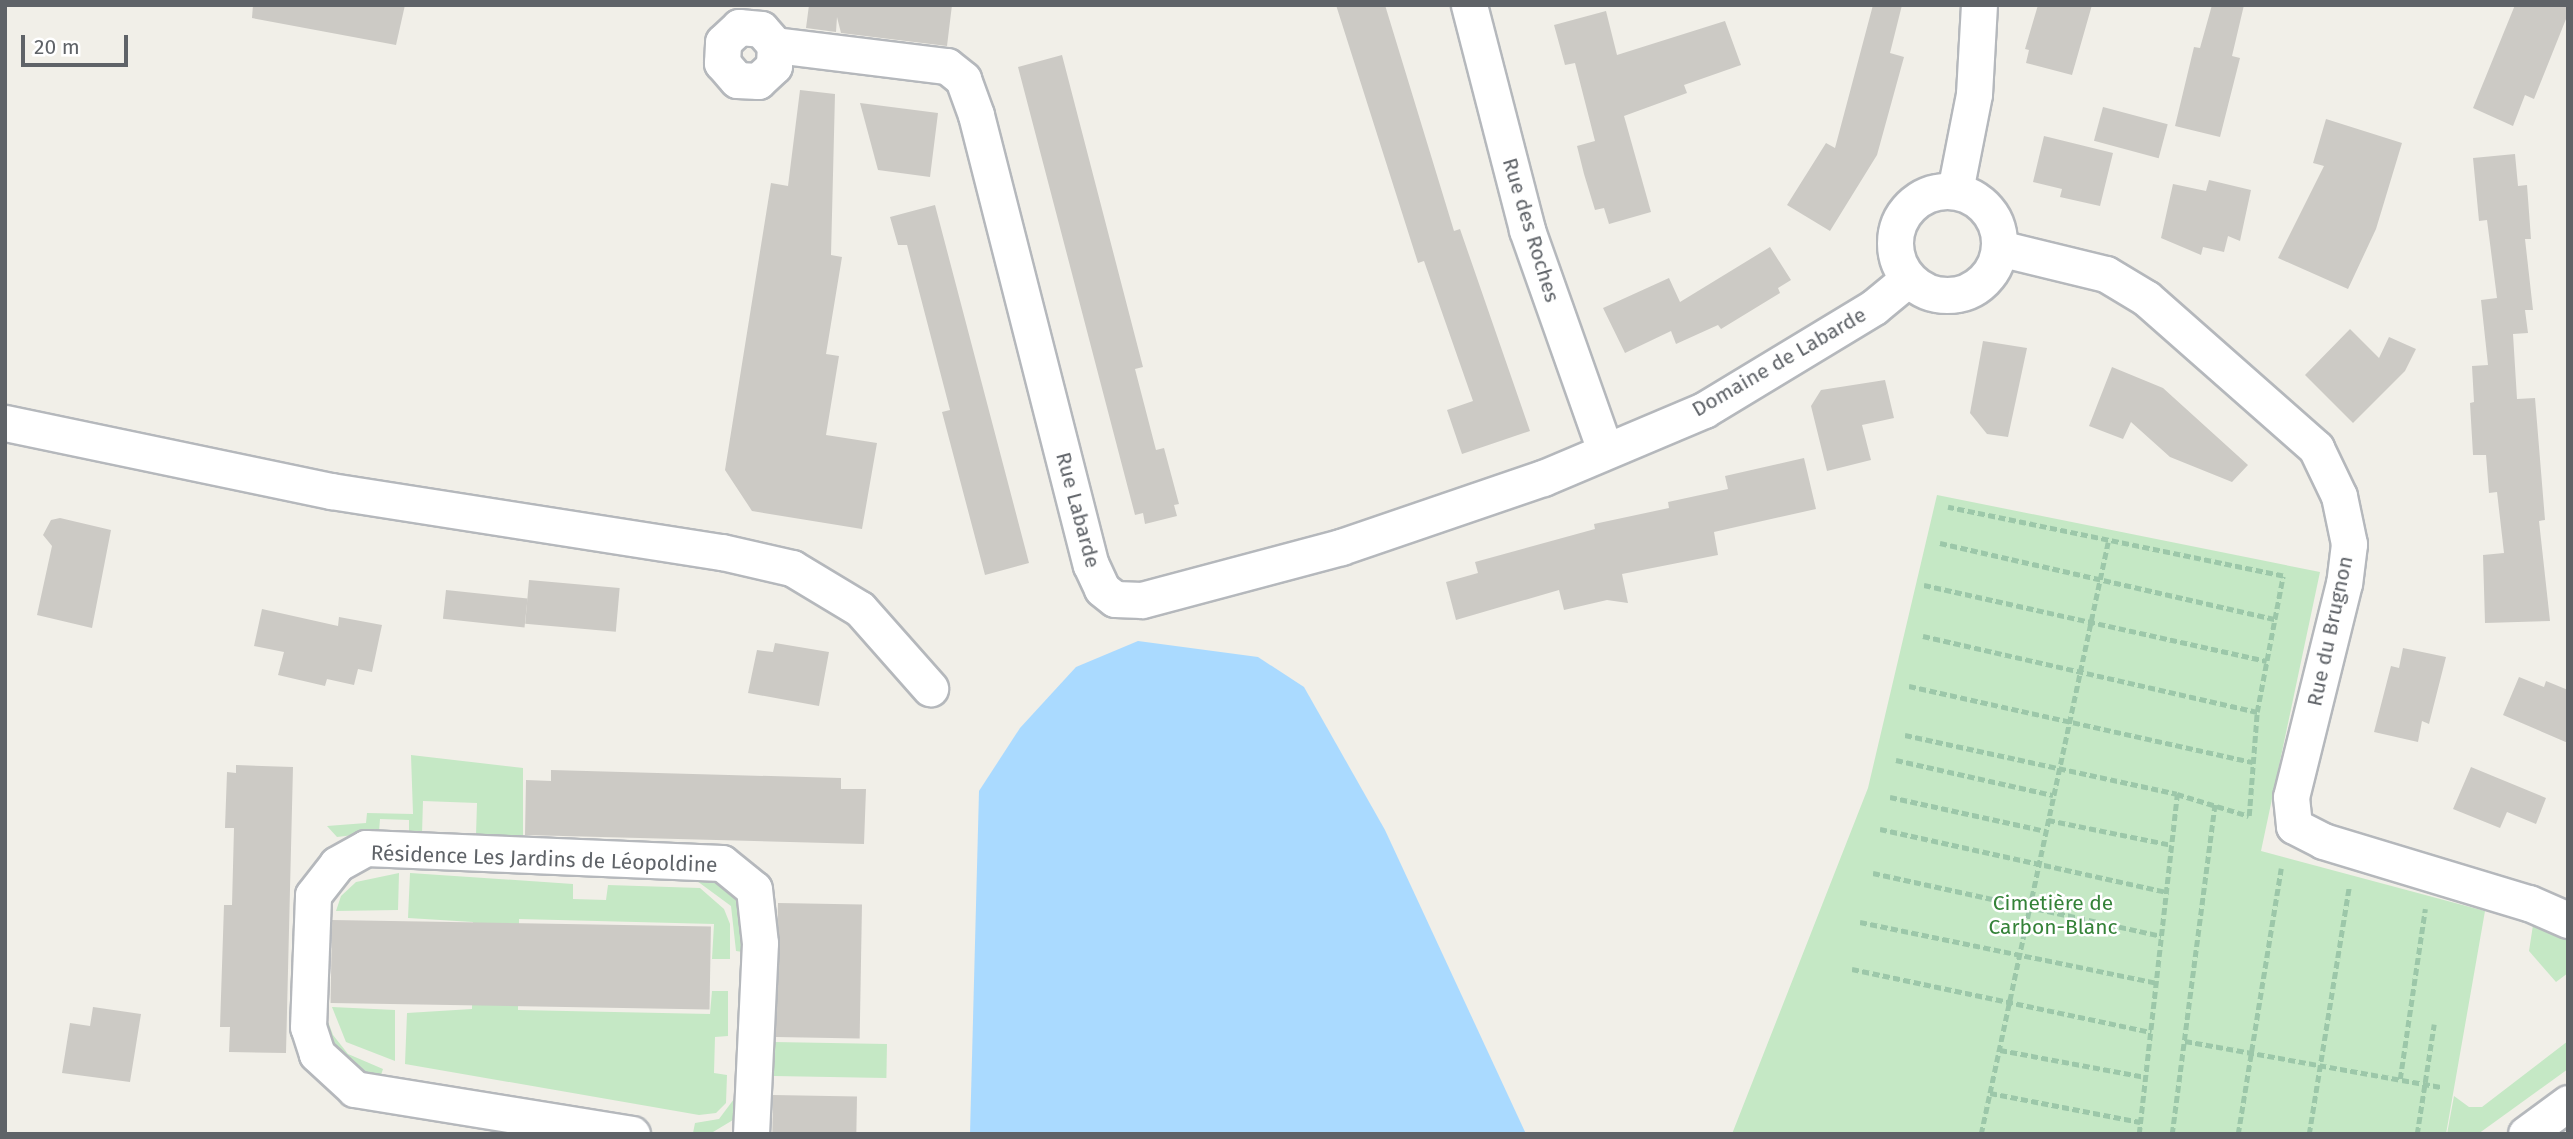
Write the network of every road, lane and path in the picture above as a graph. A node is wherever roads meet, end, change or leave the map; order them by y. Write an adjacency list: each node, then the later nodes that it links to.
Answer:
1 (1469, 5): 8 (street, Rue des Roches)
2 (1979, 5): 4 (street)
3 (775, 55): 8 (street, Rue Labarde)
4 (1955, 191): 5 (street); 6 (street)
5 (1999, 248): 6 (street); 42 (street, Rue du Brugnon)
6 (1908, 279): 8 (street, Domaine de Labarde)
7 (5, 424): 20 (street)
8 (1605, 450)
9 (1948, 507): 10 (path)
10 (2108, 542): 12 (path); 14 (path)
11 (1940, 543): 12 (path)
12 (2101, 576): 14 (path); 15 (path)
13 (1924, 585): 15 (path)
14 (2275, 618): 17 (path)
15 (2090, 623): 17 (path); 18 (path)
16 (1923, 636): 18 (path)
17 (2267, 662): 21 (path)
18 (2078, 674): 21 (path); 22 (path)
19 (1909, 686): 22 (path)
20 (930, 688)
21 (2257, 712): 25 (path)
22 (2068, 721): 25 (path); 26 (path)
23 (1905, 735): 26 (path)
24 (1896, 760): 28 (path)
25 (2253, 762): 30 (path)
26 (2059, 768): 27 (path); 28 (path)
27 (2177, 794): 30 (path); 34 (path)
28 (2053, 795): 31 (path)
29 (1890, 797): 33 (path)
30 (2215, 806): 51 (path)
31 (2048, 820): 33 (path); 34 (path)
32 (1880, 829): 35 (path)
33 (2046, 831): 35 (path)
34 (2172, 845): 39 (path)
35 (2040, 861): 39 (path); 40 (path)
36 (2281, 868): 53 (path)
37 (1873, 873): 40 (path)
38 (2349, 886): 54 (path)
39 (2166, 892): 44 (path)
40 (2030, 908): 44 (path); 45 (path)
41 (2425, 908): 56 (path)
42 (2568, 920)
43 (1860, 922): 45 (path)
44 (2161, 936): 47 (path)
45 (2020, 956): 47 (path); 48 (path)
46 (1852, 969): 48 (path)
47 (2157, 983): 50 (path)
48 (2011, 1002): 50 (path); 52 (path)
49 (2434, 1024): 57 (path)
50 (2151, 1031): 55 (path)
51 (2185, 1041): 53 (path); 66 (path)
52 (2000, 1051): 55 (path); 59 (path)
53 (2251, 1052): 54 (path); 67 (path)
54 (2321, 1065): 56 (path); 68 (path)
55 (2146, 1077): 61 (path)
56 (2400, 1079): 57 (path)
57 (2424, 1084): 58 (path); 69 (path)
58 (2441, 1087)
59 (1990, 1093): 61 (path); 64 (path)
60 (2568, 1103): 70 (street)
61 (2140, 1122): 65 (path)
62 (744, 1129): 63 (street, Résidence Les Jardins de Léopoldine)
63 (632, 1134)
64 (1981, 1134)
65 (2139, 1134)
66 (2172, 1134)
67 (2238, 1134)
68 (2309, 1134)
69 (2417, 1134)
70 (2526, 1134)

